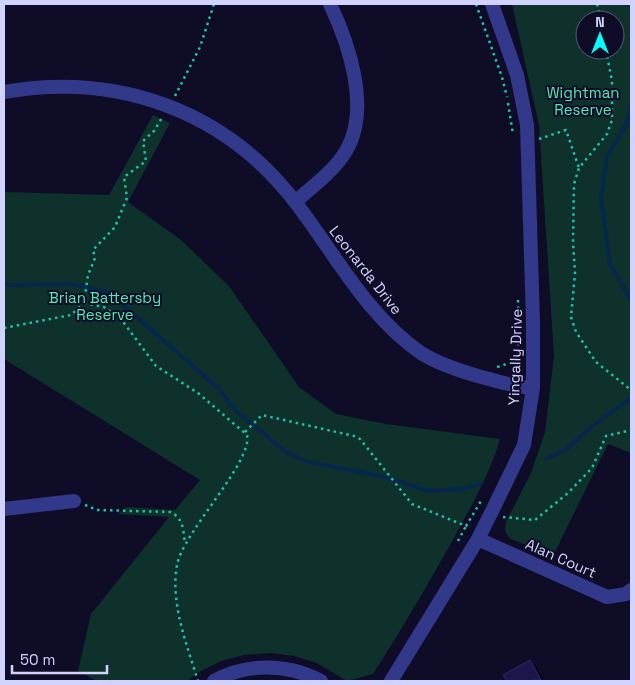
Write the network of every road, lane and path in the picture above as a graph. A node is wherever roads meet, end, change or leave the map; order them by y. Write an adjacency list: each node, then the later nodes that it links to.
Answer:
1 (214, 4): 7 (path)
2 (330, 4): 12 (street)
3 (476, 4): 9 (path)
4 (492, 4): 10 (street, Yingally Drive)
5 (608, 60): 11 (path)
6 (4, 92): 12 (street, Leonarda Drive)
7 (175, 96)
8 (163, 115): 14 (path)
9 (513, 140)
10 (529, 144): 11 (path); 17 (street, Yingally Drive)
11 (579, 168): 18 (path)
12 (295, 202): 17 (street, Leonarda Drive)
13 (518, 293): 16 (path)
14 (84, 303): 15 (path); 20 (path)
15 (4, 328)
16 (493, 367)
17 (533, 388): 26 (street, Yingally Drive)
18 (631, 390)
19 (631, 430): 24 (path)
20 (245, 432): 25 (path); 28 (path)
21 (74, 501): 23 (street); 28 (path)
22 (479, 505): 25 (path)
23 (4, 509)
24 (505, 519)
25 (466, 526): 27 (path)
26 (478, 539): 29 (street, Alan Court); 33 (street, Yingally Drive)
27 (458, 541)
28 (185, 544): 30 (path)
29 (631, 590)
30 (198, 681)
31 (214, 681): 32 (street)
32 (321, 681)
33 (391, 681)

